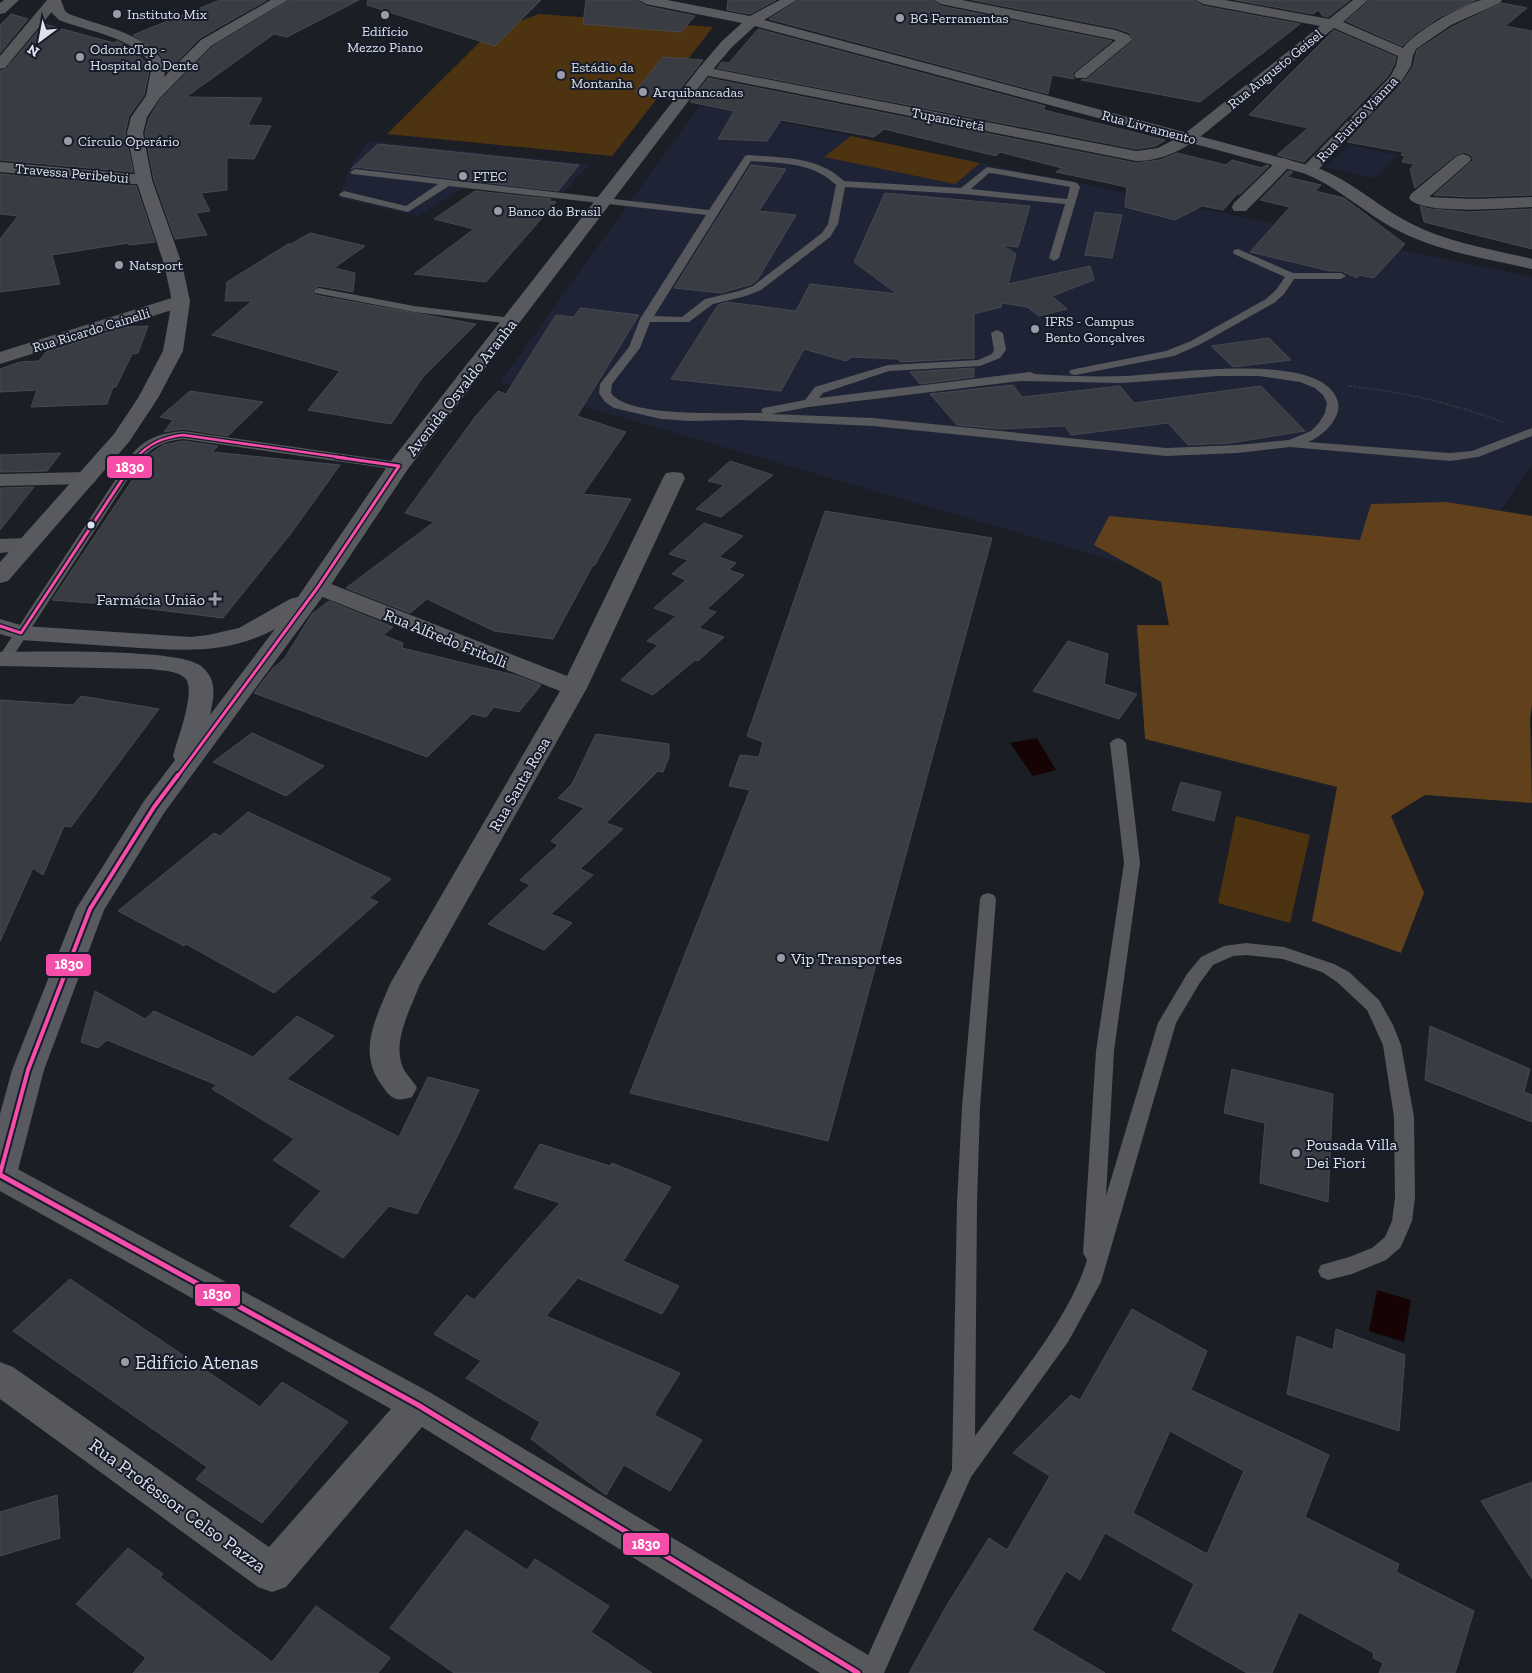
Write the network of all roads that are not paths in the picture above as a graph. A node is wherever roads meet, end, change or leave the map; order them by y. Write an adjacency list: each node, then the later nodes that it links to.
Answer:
1 (12, 0): 10 (street)
2 (281, 0): 15 (main road)
3 (646, 0): 11 (main road, Rua Livramento)
4 (790, 0): 11 (main road, Avenida Osvaldo Aranha)
5 (941, 0): 20 (street)
6 (1203, 0): 13 (street)
7 (1361, 0): 13 (street, Rua Augusto Geisel)
8 (1494, 0): 17 (street, Rua Eurico Vianna)
9 (54, 1): 12 (main road); 14 (street)
10 (0, 10)
11 (752, 21): 19 (main road, Avenida Osvaldo Aranha); 22 (main road, Rua Livramento)
12 (77, 23): 14 (street); 16 (main road)
13 (1331, 23): 17 (street); 22 (street, Rua Augusto Geisel)
14 (33, 24): 18 (street)
15 (198, 49): 16 (main road); 21 (main road)
16 (146, 50): 21 (main road)
17 (1406, 54): 26 (street, Rua Eurico Vianna)
18 (0, 65)
19 (704, 71): 22 (street, Tupanciretã); 33 (main road, Avenida Osvaldo Aranha)
20 (1081, 74)
21 (154, 96): 29 (main road)
22 (1189, 138): 24 (main road, Rua Livramento)
23 (1463, 159): 35 (street)
24 (1284, 163): 26 (main road, Rua Livramento); 36 (street)
25 (0, 167): 29 (street, Travessa Peribebui)
26 (1309, 170): 40 (main road, Rua Livramento)
27 (355, 172): 28 (lane)
28 (370, 173): 30 (lane); 30 (lane)
29 (144, 180): 44 (main road)
30 (448, 182): 33 (lane)
31 (841, 184): 32 (lane); 37 (lane); 45 (lane)
32 (963, 191): 34 (lane); 34 (lane)
33 (603, 201): 37 (lane); 46 (main road, Avenida Osvaldo Aranha)
34 (1071, 202): 39 (lane)
35 (1532, 202)
36 (1240, 207)
37 (712, 212): 45 (lane)
38 (1238, 252): 41 (lane)
39 (1054, 258)
40 (1532, 264)
41 (1291, 276): 42 (lane); 49 (lane)
42 (1341, 276)
43 (319, 291): 46 (lane)
44 (181, 301): 48 (street, Rua Ricardo Cainelli); 56 (main road)
45 (646, 319): 52 (lane)
46 (513, 321): 55 (main road, Avenida Osvaldo Aranha)
47 (997, 333): 51 (lane)
48 (0, 358)
49 (1020, 377): 50 (lane); 51 (lane)
50 (1316, 383): 54 (lane)
51 (809, 403): 52 (lane)
52 (740, 416): 54 (lane)
53 (1531, 432): 54 (lane)
54 (1288, 444)
55 (399, 466): 62 (main road, Avenida Osvaldo Aranha); 63 (lane)
56 (86, 478): 58 (street); 59 (main road)
57 (674, 478): 65 (street, Rua Santa Rosa)
58 (0, 480)
59 (26, 545): 60 (street); 61 (main road)
60 (0, 546)
61 (0, 576)
62 (315, 591): 63 (main road); 65 (street, Rua Alfredo Fritolli); 67 (main road, Avenida Osvaldo Aranha)
63 (10, 630): 64 (lane)
64 (2, 658): 67 (main road)
65 (574, 688): 70 (street, Rua Santa Rosa)
66 (1118, 743): 74 (lane)
67 (182, 770): 69 (main road, Avenida Osvaldo Aranha)
68 (988, 899): 77 (lane)
69 (28, 1070): 71 (main road); 72 (main road, Avenida Osvaldo Aranha)
70 (401, 1088)
71 (0, 1095)
72 (0, 1174): 76 (street)
73 (1328, 1271): 74 (lane)
74 (1091, 1282): 77 (lane)
75 (0, 1378): 76 (street, Rua Professor Celso Pazza)
76 (418, 1405): 78 (street)
77 (963, 1470): 79 (lane)
78 (858, 1673)
79 (872, 1673)

